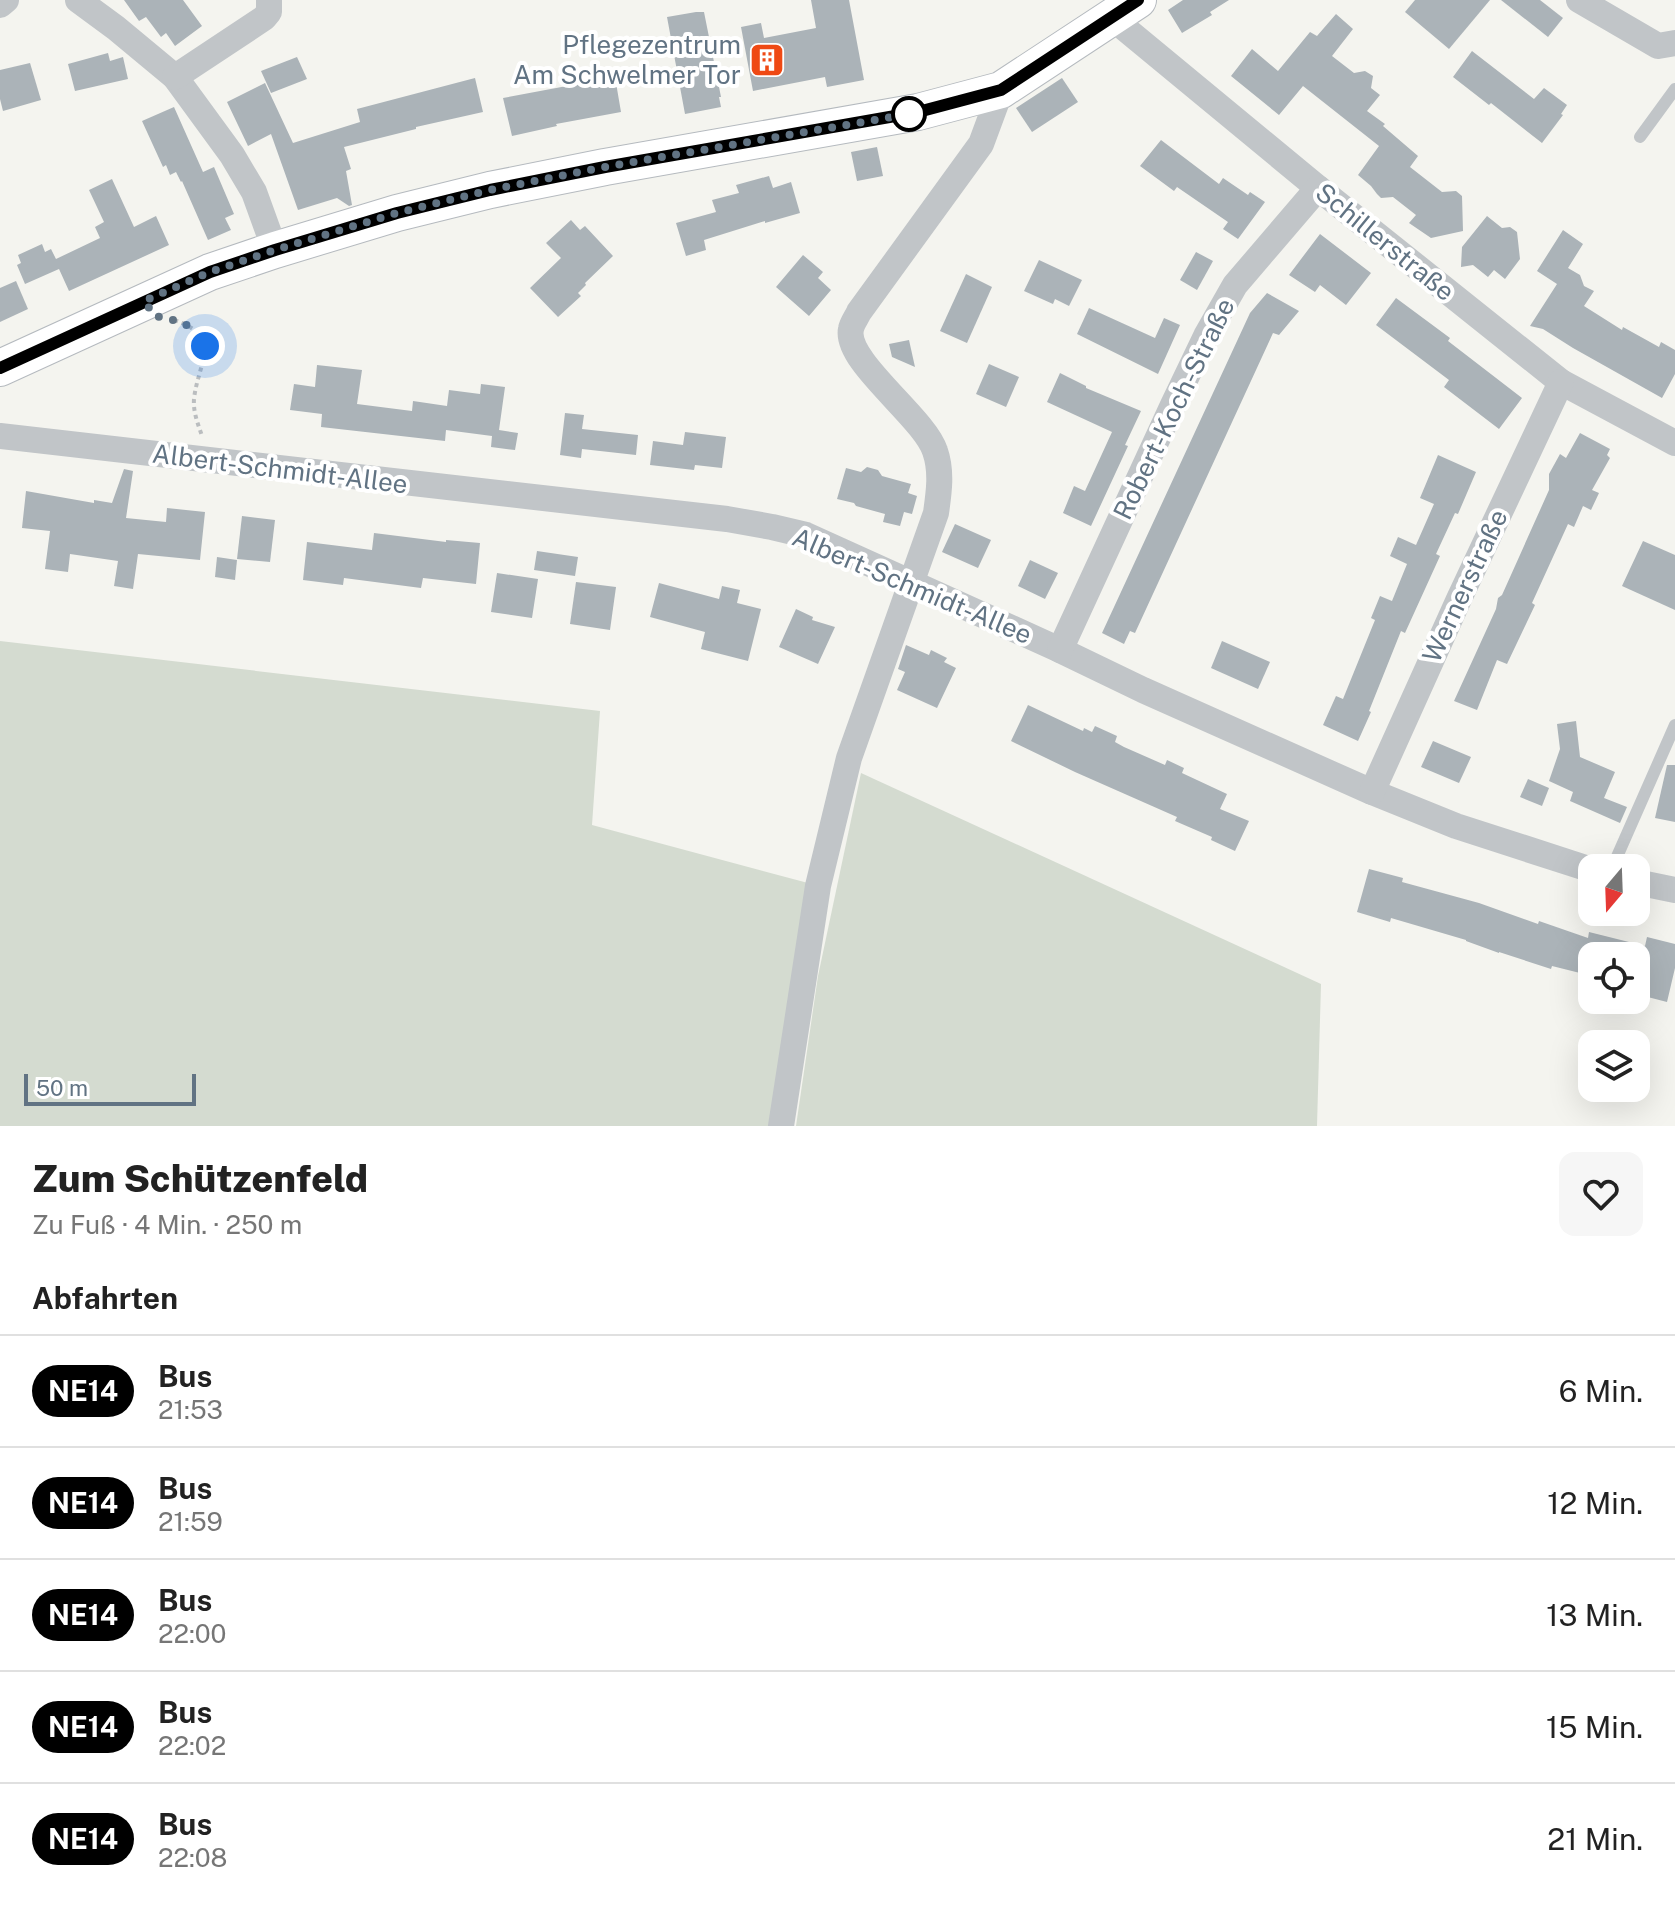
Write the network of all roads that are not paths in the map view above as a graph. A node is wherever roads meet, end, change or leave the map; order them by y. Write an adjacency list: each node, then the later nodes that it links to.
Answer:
1 (6, 0): 5 (street)
2 (78, 0): 8 (street)
3 (269, 0): 8 (street)
4 (1579, 0): 7 (street)
5 (0, 5)
6 (1124, 9): 10 (street); 12 (street, Schillerstraße)
7 (1675, 43)
8 (175, 77): 13 (street)
9 (1675, 89): 11 (lane)
10 (1001, 90): 13 (street); 18 (street)
11 (1640, 137)
12 (1318, 188): 15 (street, Schillerstraße); 19 (street, Robert-Koch-Straße)
13 (275, 250): 14 (street)
14 (0, 368)
15 (1561, 382): 17 (street, Schillerstraße); 21 (street, Wernerstraße)
16 (0, 436): 18 (street, Albert-Schmidt-Allee)
17 (1675, 443)
18 (910, 583): 19 (street, Albert-Schmidt-Allee); 26 (street)
19 (1060, 650): 21 (street, Albert-Schmidt-Allee)
20 (1675, 725): 22 (lane)
21 (1372, 792): 23 (street, Albert-Schmidt-Allee)
22 (1618, 854)
23 (1578, 865)
24 (1650, 885): 25 (street)
25 (1675, 890)
26 (781, 1126)

